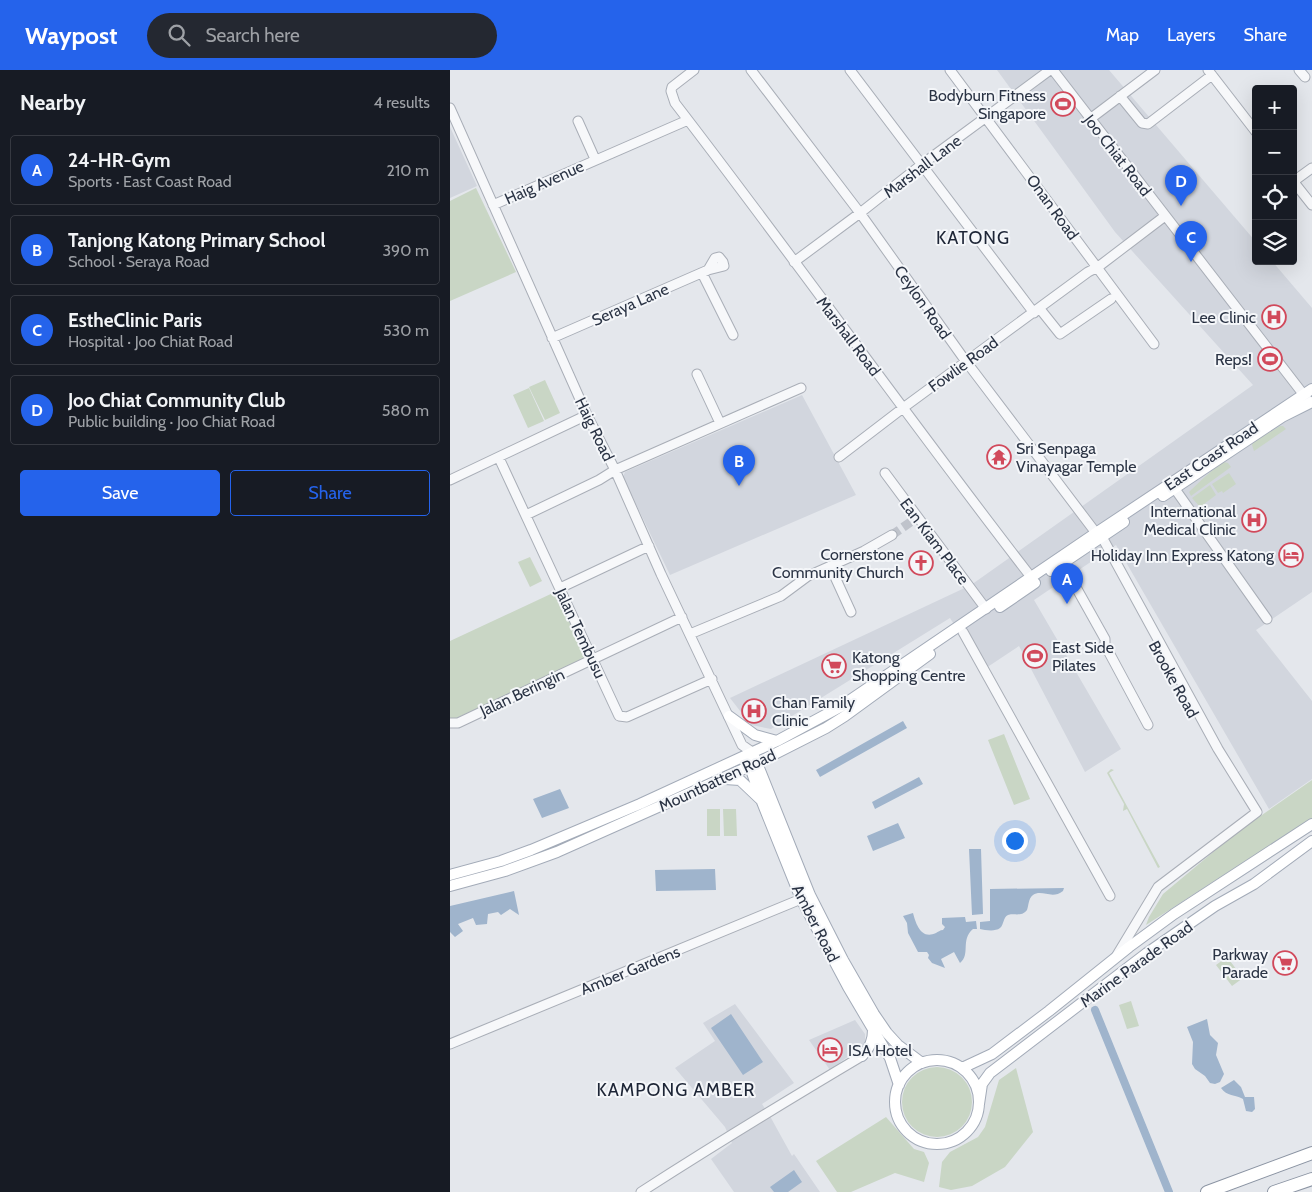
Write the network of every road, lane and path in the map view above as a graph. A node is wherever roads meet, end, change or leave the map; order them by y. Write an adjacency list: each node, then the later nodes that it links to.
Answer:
1 (694, 70): 12 (street, Marshall Road)
2 (751, 70): 22 (street, Ceylon Road)
3 (850, 70): 16 (street)
4 (950, 70): 10 (street, Onan Road)
5 (1052, 70): 10 (street, Marshall Lane); 11 (street, Joo Chiat Road)
6 (1155, 70): 8 (street)
7 (1210, 73): 8 (street); 14 (street)
8 (1120, 96): 11 (street)
9 (450, 108): 20 (street, Haig Road)
10 (985, 118): 16 (street, Marshall Lane); 25 (street, Onan Road)
11 (1090, 119): 23 (street, Joo Chiat Road)
12 (688, 120): 15 (street, Haig Avenue); 24 (street, Marshall Road)
13 (578, 121): 15 (street, Haig Avenue)
14 (1254, 130)
15 (595, 159): 20 (street, Haig Avenue)
16 (921, 165): 22 (street, Marshall Lane); 27 (street)
17 (1312, 168): 18 (street)
18 (1297, 178)
19 (1297, 186): 21 (street)
20 (493, 204): 29 (street, Haig Road)
21 (1312, 205)
22 (860, 213): 24 (street, Marshall Lane); 31 (street, Ceylon Road)
23 (1164, 214): 25 (street, Fowlie Road); 34 (street, Joo Chiat Road)
24 (794, 262): 35 (street, Marshall Road)
25 (1096, 265): 27 (street, Fowlie Road); 30 (street, Onan Road)
26 (1111, 299): 27 (street)
27 (1037, 311): 31 (street, Fowlie Road)
28 (733, 335): 29 (street, Seraya Lane)
29 (552, 338): 36 (street, Haig Road)
30 (1154, 344)
31 (966, 362): 35 (street, Fowlie Road); 46 (street, Ceylon Road)
32 (697, 374): 37 (street)
33 (801, 388): 37 (street)
34 (1310, 399): 43 (main road, East Coast Road); 46 (main road, East Coast Road)
35 (902, 408): 38 (street, Fowlie Road); 50 (street, Marshall Road)
36 (587, 415): 39 (street); 40 (street, Haig Road)
37 (720, 423): 40 (street)
38 (840, 457)
39 (499, 458): 42 (street); 44 (street, Jalan Tembusu)
40 (614, 470): 44 (street); 47 (street, Haig Road)
41 (885, 473): 52 (street, Ean Kiam Place)
42 (450, 480)
43 (1175, 489): 46 (main road, East Coast Road); 55 (street, East Coast Road)
44 (526, 515): 51 (street, Jalan Tembusu)
45 (892, 535): 49 (street)
46 (1099, 537): 48 (main road, East Coast Road); 50 (main road, East Coast Road); 67 (street, Brooke Road)
47 (649, 546): 51 (street); 54 (street, Haig Road)
48 (1061, 565): 56 (main road, East Coast Road); 62 (street)
49 (830, 566): 53 (street); 57 (street)
50 (1031, 577): 52 (main road, East Coast Road)
51 (560, 588): 58 (street, Jalan Tembusu)
52 (986, 609): 56 (main road, East Coast Road)
53 (850, 612)
54 (682, 617): 57 (street, Haig Road); 58 (street, Jalan Beringin)
55 (1268, 619)
56 (962, 629): 63 (main road, Mountbatten Road); 64 (main road, Mountbatten Road); 72 (street)
57 (690, 634): 59 (street, Haig Road)
58 (593, 659): 59 (street, Jalan Tembusu); 61 (street, Jalan Beringin)
59 (712, 680): 60 (street, Haig Road)
60 (729, 716): 63 (main road); 64 (street, Haig Road)
61 (450, 723)
62 (1148, 725)
63 (777, 741): 64 (main road, Mountbatten Road)
64 (750, 757): 65 (main road, Mountbatten Road); 66 (main road, Amber Road); 70 (main road, Mountbatten Road); 73 (main road, Amber Road)
65 (719, 779): 66 (main road); 71 (main road, Mountbatten Road)
66 (762, 802): 73 (main road, Amber Road)
67 (1255, 813): 74 (street, Marine Parade Road)
68 (1312, 824): 74 (main road, Marine Parade Road)
69 (1312, 841): 82 (main road, Marine Parade Road)
70 (450, 874)
71 (450, 886)
72 (1110, 896)
73 (806, 897): 75 (main road, Amber Road); 76 (street, Amber Gardens); 79 (main road, Amber Road)
74 (1116, 957): 80 (main road, Marine Parade Road)
75 (872, 1027): 77 (main road, Amber Road); 78 (main road)
76 (450, 1044)
77 (888, 1055): 78 (main road); 81 (main road, Amber Road)
78 (862, 1056): 85 (street)
79 (922, 1062): 80 (main road); 81 (main road)
80 (962, 1068): 82 (main road)
81 (899, 1085): 82 (main road, Amber Road)
82 (979, 1104)
83 (1312, 1153): 86 (highway)
84 (1312, 1179): 87 (highway)
85 (641, 1192)
86 (1207, 1192)
87 (1274, 1192)

